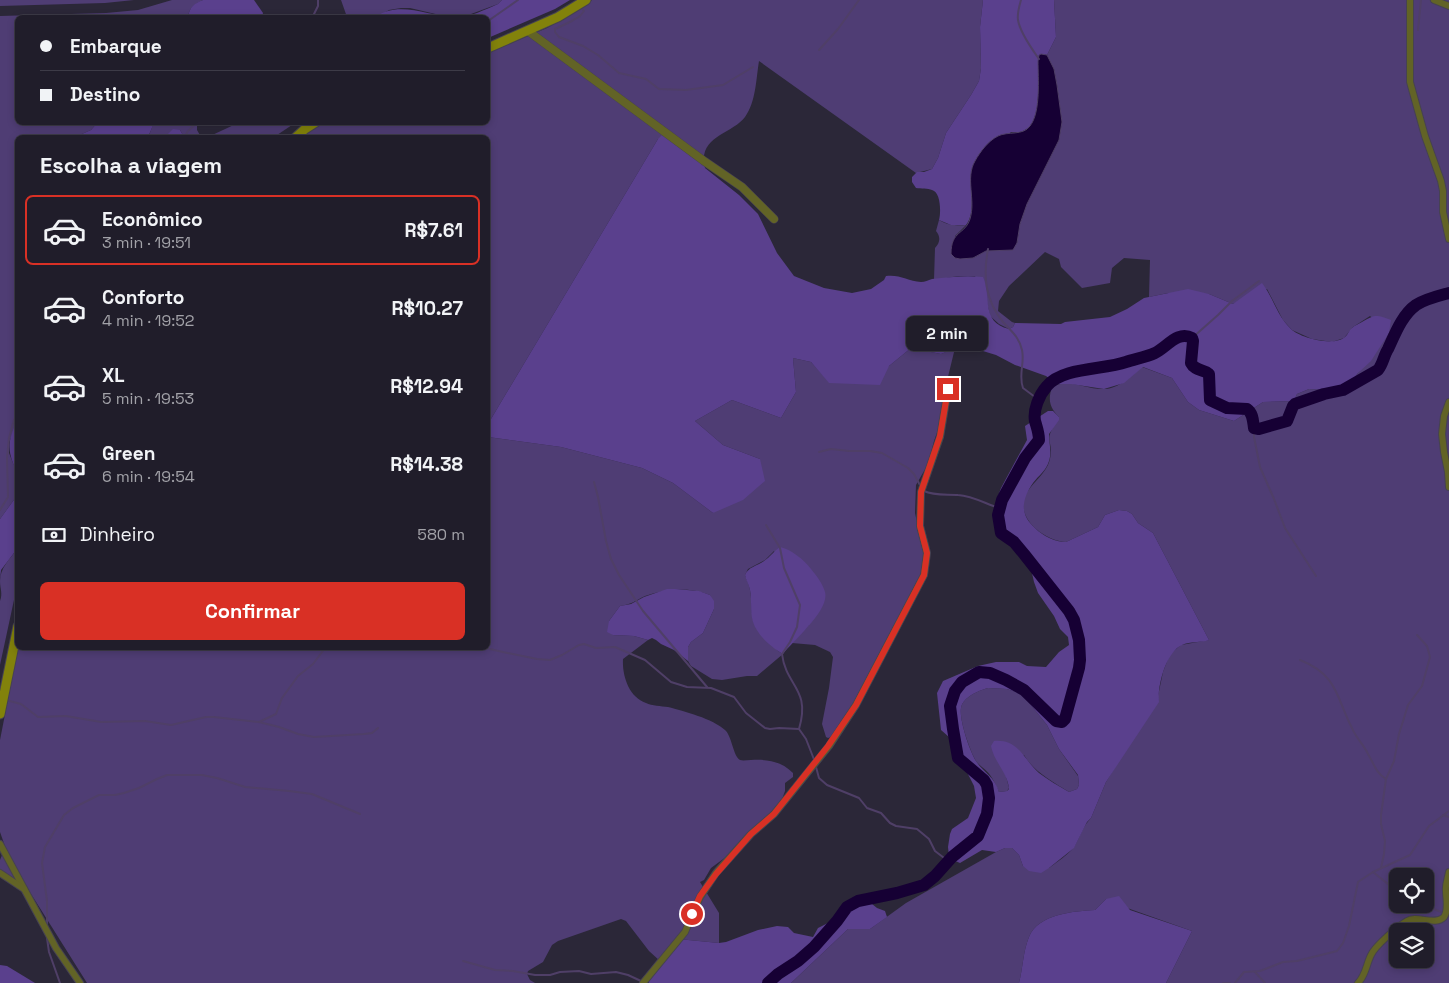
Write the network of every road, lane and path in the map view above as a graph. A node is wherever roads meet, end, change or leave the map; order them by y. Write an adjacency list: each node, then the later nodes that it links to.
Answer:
1 (586, 0): 5 (main road)
2 (1410, 0): 10 (street)
3 (1434, 0): 4 (street)
4 (1449, 6)
5 (528, 31): 6 (main road); 9 (street)
6 (490, 47)
7 (311, 125): 8 (main road)
8 (298, 135)
9 (774, 219)
10 (1449, 239)
11 (948, 389): 21 (street)
12 (1449, 402): 13 (street)
13 (1449, 487)
14 (15, 641): 15 (main road)
15 (0, 714)
16 (0, 844): 19 (street)
17 (1449, 872): 22 (street)
18 (0, 873): 19 (street)
19 (27, 892): 20 (street)
20 (80, 983)
21 (643, 983)
22 (1358, 983)

